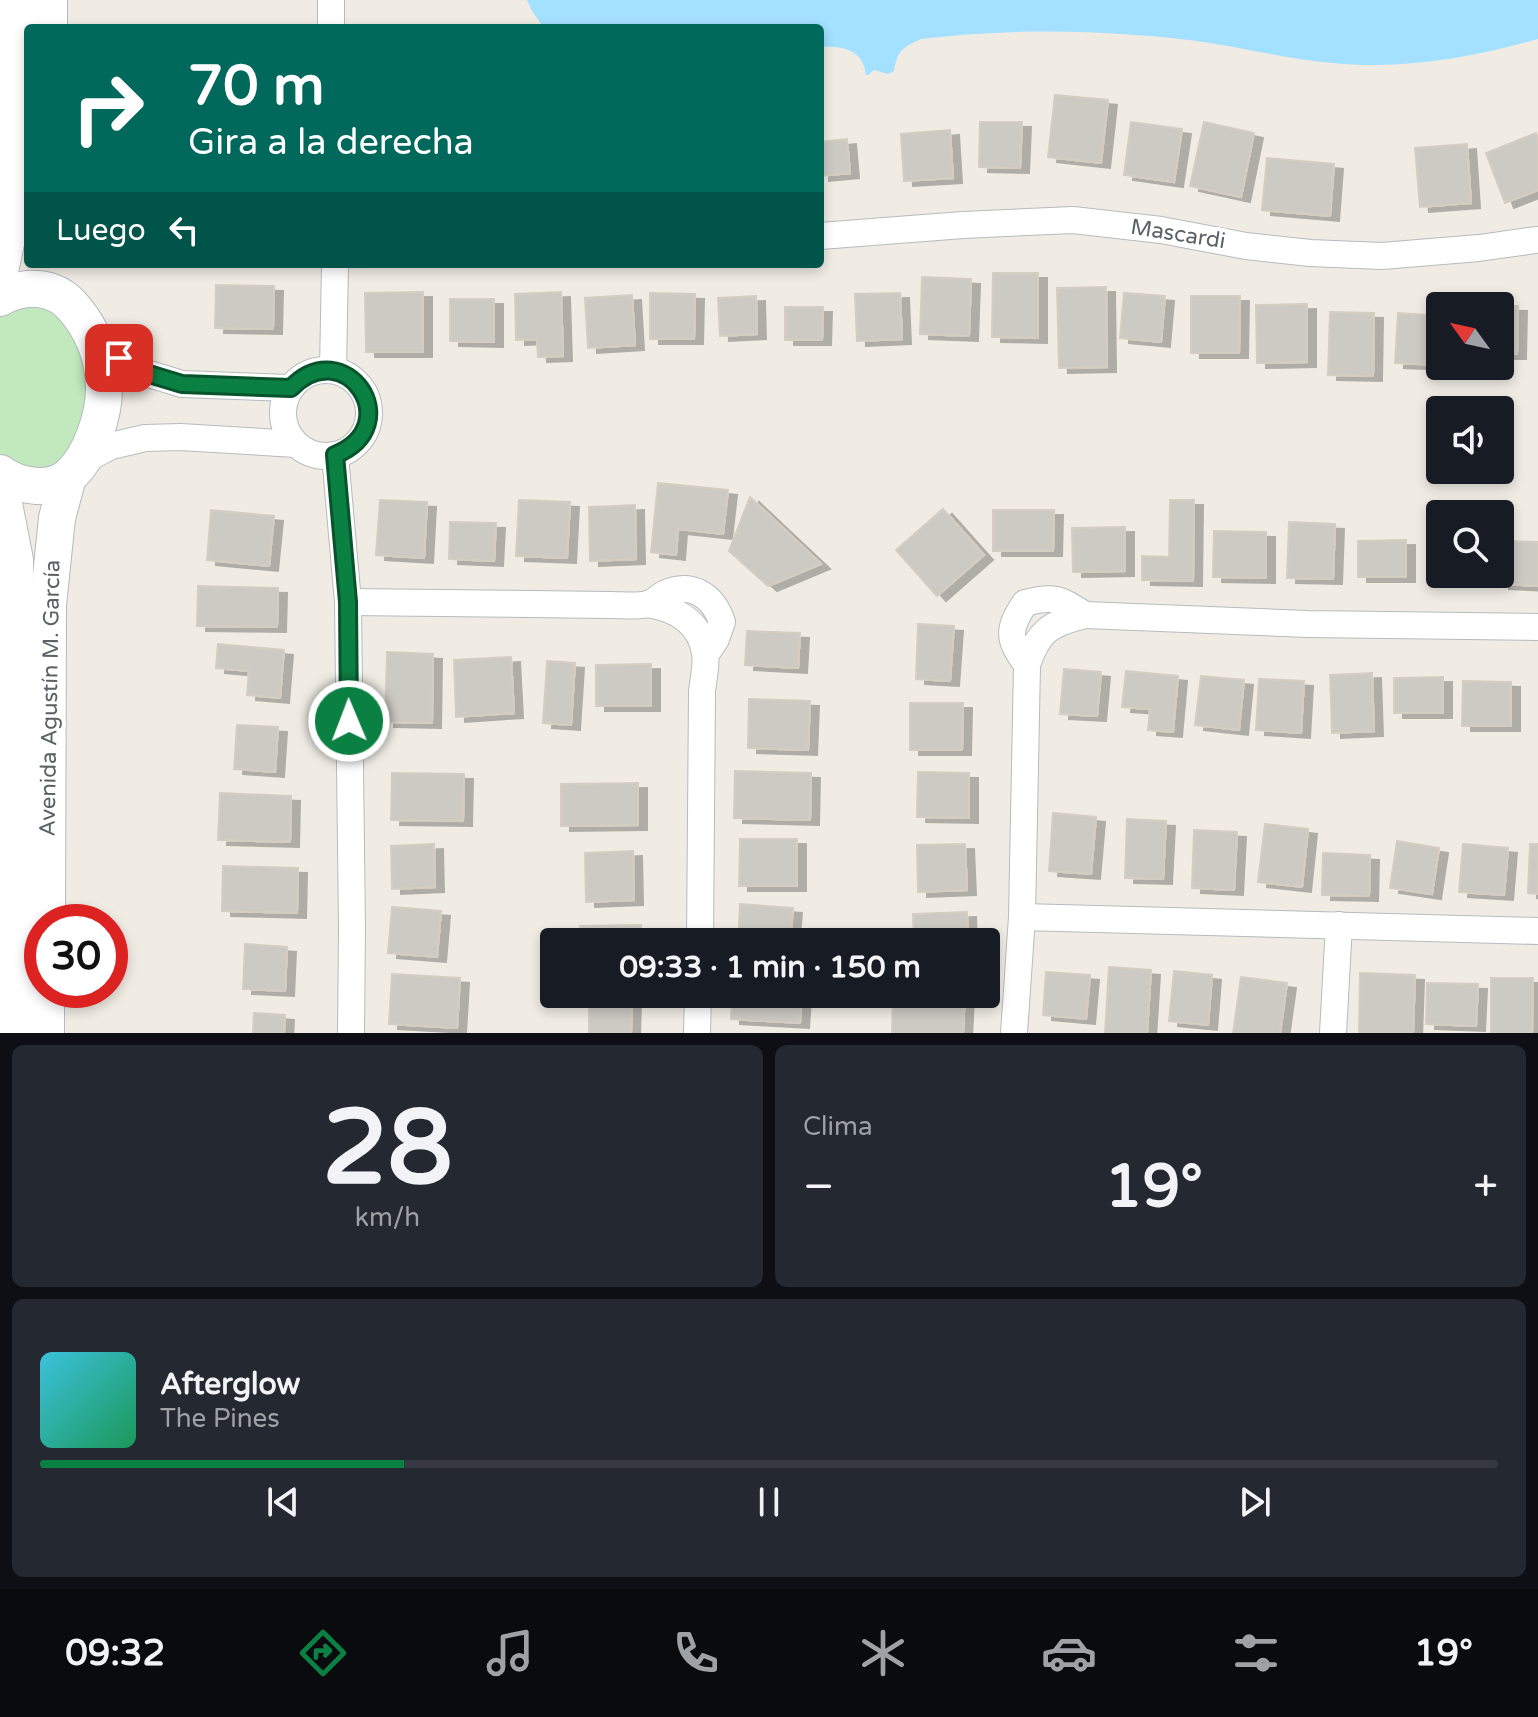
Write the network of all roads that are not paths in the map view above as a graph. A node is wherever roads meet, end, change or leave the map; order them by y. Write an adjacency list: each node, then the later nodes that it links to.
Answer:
1 (15, 0): 10 (main road)
2 (49, 0): 4 (main road)
3 (331, 0): 5 (street)
4 (49, 24)
5 (331, 24)
6 (824, 236): 7 (street, Mascardi)
7 (1537, 240)
8 (62, 268): 12 (main road)
9 (335, 268): 13 (street)
10 (0, 271)
11 (0, 298): 12 (main road)
12 (87, 327): 14 (street); 17 (main road, Avenida Agustín M. García)
13 (333, 370): 14 (street); 16 (street)
14 (291, 388): 15 (street)
15 (296, 444): 16 (street); 17 (street)
16 (335, 455): 20 (street)
17 (74, 470): 18 (main road); 24 (main road, Avenida Agustín M. García)
18 (0, 473)
19 (0, 494): 31 (main road, Avenida Agustín M. García)
20 (348, 602): 27 (street); 33 (street)
21 (1085, 615): 22 (street); 23 (street); 23 (street)
22 (1538, 627)
23 (1027, 665): 25 (street)
24 (47, 904)
25 (1022, 917): 26 (street); 35 (street)
26 (1339, 925): 28 (street); 36 (street)
27 (700, 928)
28 (1538, 931)
29 (46, 1008): 32 (main road)
30 (698, 1008): 34 (street)
31 (13, 1033)
32 (46, 1033)
33 (351, 1033)
34 (697, 1033)
35 (1014, 1033)
36 (1333, 1033)

